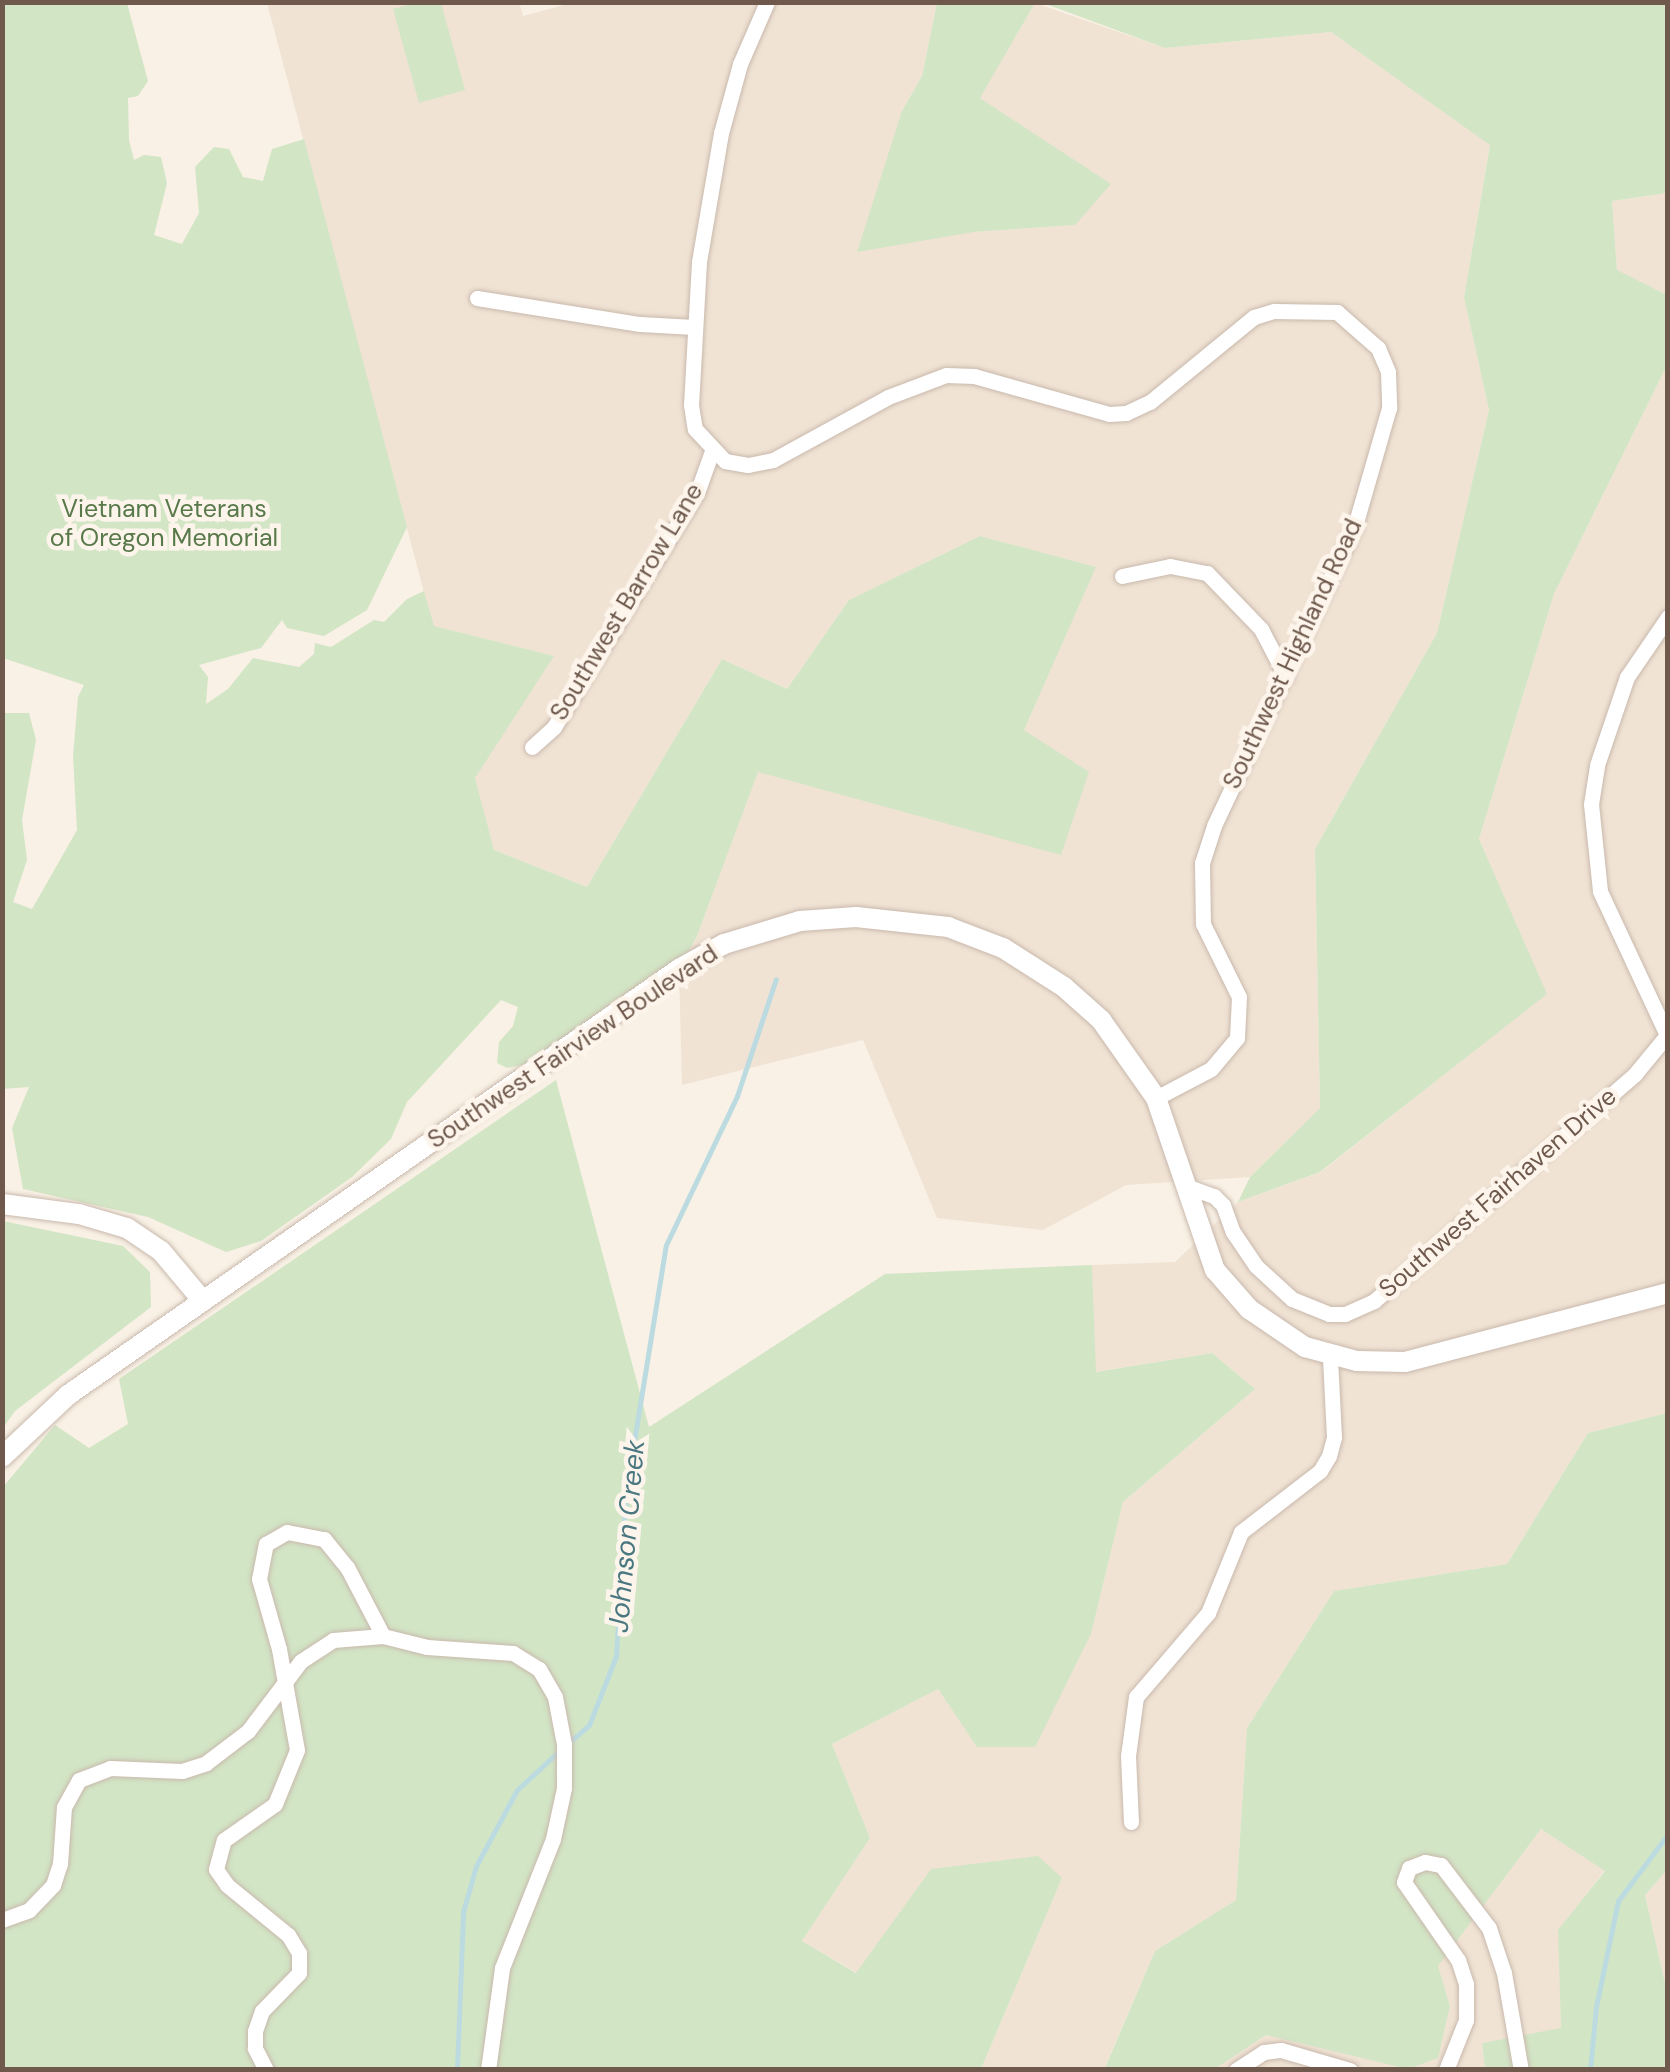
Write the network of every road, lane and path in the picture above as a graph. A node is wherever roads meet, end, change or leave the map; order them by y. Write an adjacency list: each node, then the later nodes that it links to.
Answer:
1 (767, 2): 3 (street)
2 (477, 298): 3 (street)
3 (694, 327): 4 (street)
4 (712, 451): 7 (street, Southwest Highland Road); 8 (street, Southwest Barrow Lane)
5 (1122, 576): 7 (street)
6 (1668, 617): 9 (street)
7 (1286, 677): 10 (street, Southwest Highland Road)
8 (532, 747)
9 (1667, 1035): 11 (street, Southwest Fairhaven Drive)
10 (1156, 1098): 11 (street, Southwest Fairview Boulevard); 14 (street, Southwest Fairview Boulevard)
11 (1186, 1186): 15 (street, Southwest Fairview Boulevard)
12 (2, 1204): 14 (street)
13 (1668, 1294): 15 (street, Southwest Fairview Boulevard)
14 (203, 1301): 16 (street, Southwest Fairview Boulevard)
15 (1330, 1357): 19 (street)
16 (2, 1457)
17 (383, 1636): 18 (street); 18 (street); 22 (street)
18 (284, 1684): 20 (street); 21 (street)
19 (1132, 1822)
20 (2, 1920)
21 (266, 2070)
22 (488, 2070)
23 (1236, 2070): 24 (street)
24 (1350, 2070)
25 (1446, 2070): 26 (street)
26 (1520, 2070)

